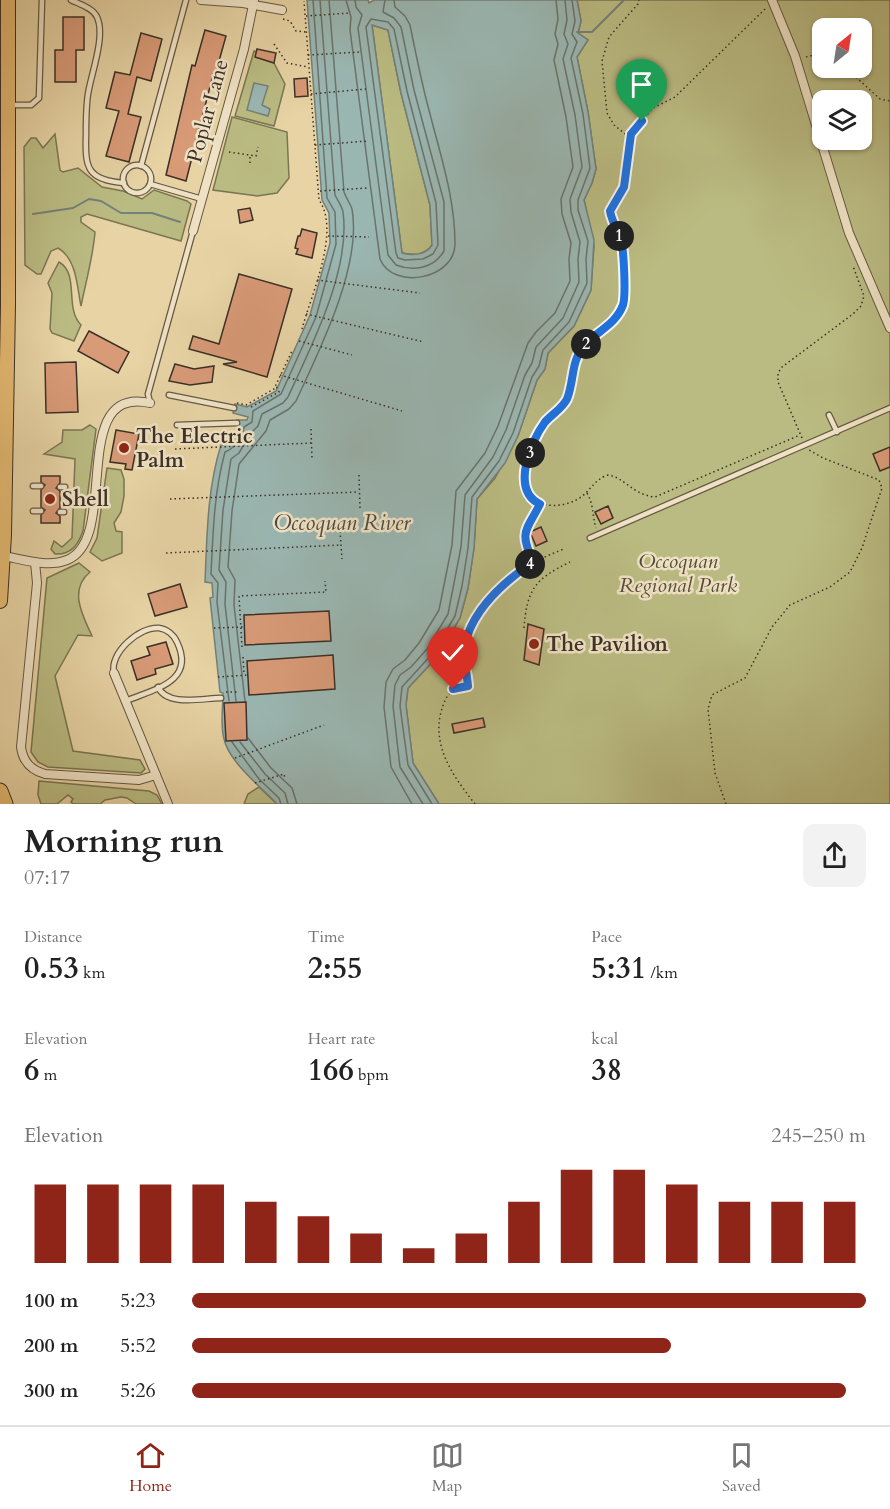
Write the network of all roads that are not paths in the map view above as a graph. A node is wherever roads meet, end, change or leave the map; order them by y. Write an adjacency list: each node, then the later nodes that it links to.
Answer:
1 (8, 0): 10 (highway)
2 (13, 0): 10 (highway)
3 (42, 0): 11 (lane)
4 (71, 0): 13 (lane)
5 (186, 0): 12 (lane)
6 (201, 0): 7 (street)
7 (253, 2): 9 (street); 15 (street, Poplar Lane)
8 (774, 2): 17 (street)
9 (282, 10)
10 (8, 35): 11 (highway)
11 (3, 104): 31 (highway)
12 (141, 166): 13 (lane); 14 (lane)
13 (124, 183): 14 (lane)
14 (150, 184): 15 (lane)
15 (202, 199): 16 (street, Poplar Lane)
16 (193, 231): 19 (lane)
17 (890, 328)
18 (169, 395): 20 (lane)
19 (150, 403): 32 (street)
20 (235, 405)
21 (890, 408): 25 (lane)
22 (829, 415): 25 (lane)
23 (237, 423): 24 (lane)
24 (177, 425)
25 (837, 432): 30 (lane)
26 (33, 486): 27 (lane)
27 (41, 486)
28 (33, 511): 29 (lane)
29 (41, 511)
30 (591, 538)
31 (3, 556): 32 (street); 33 (highway)
32 (35, 562): 38 (street)
33 (0, 601)
34 (114, 673): 35 (lane); 37 (street)
35 (158, 687): 36 (lane); 37 (lane)
36 (222, 695)
37 (126, 701): 38 (street)
38 (156, 775): 41 (street)
39 (0, 791): 40 (highway)
40 (5, 804)
41 (168, 804)

